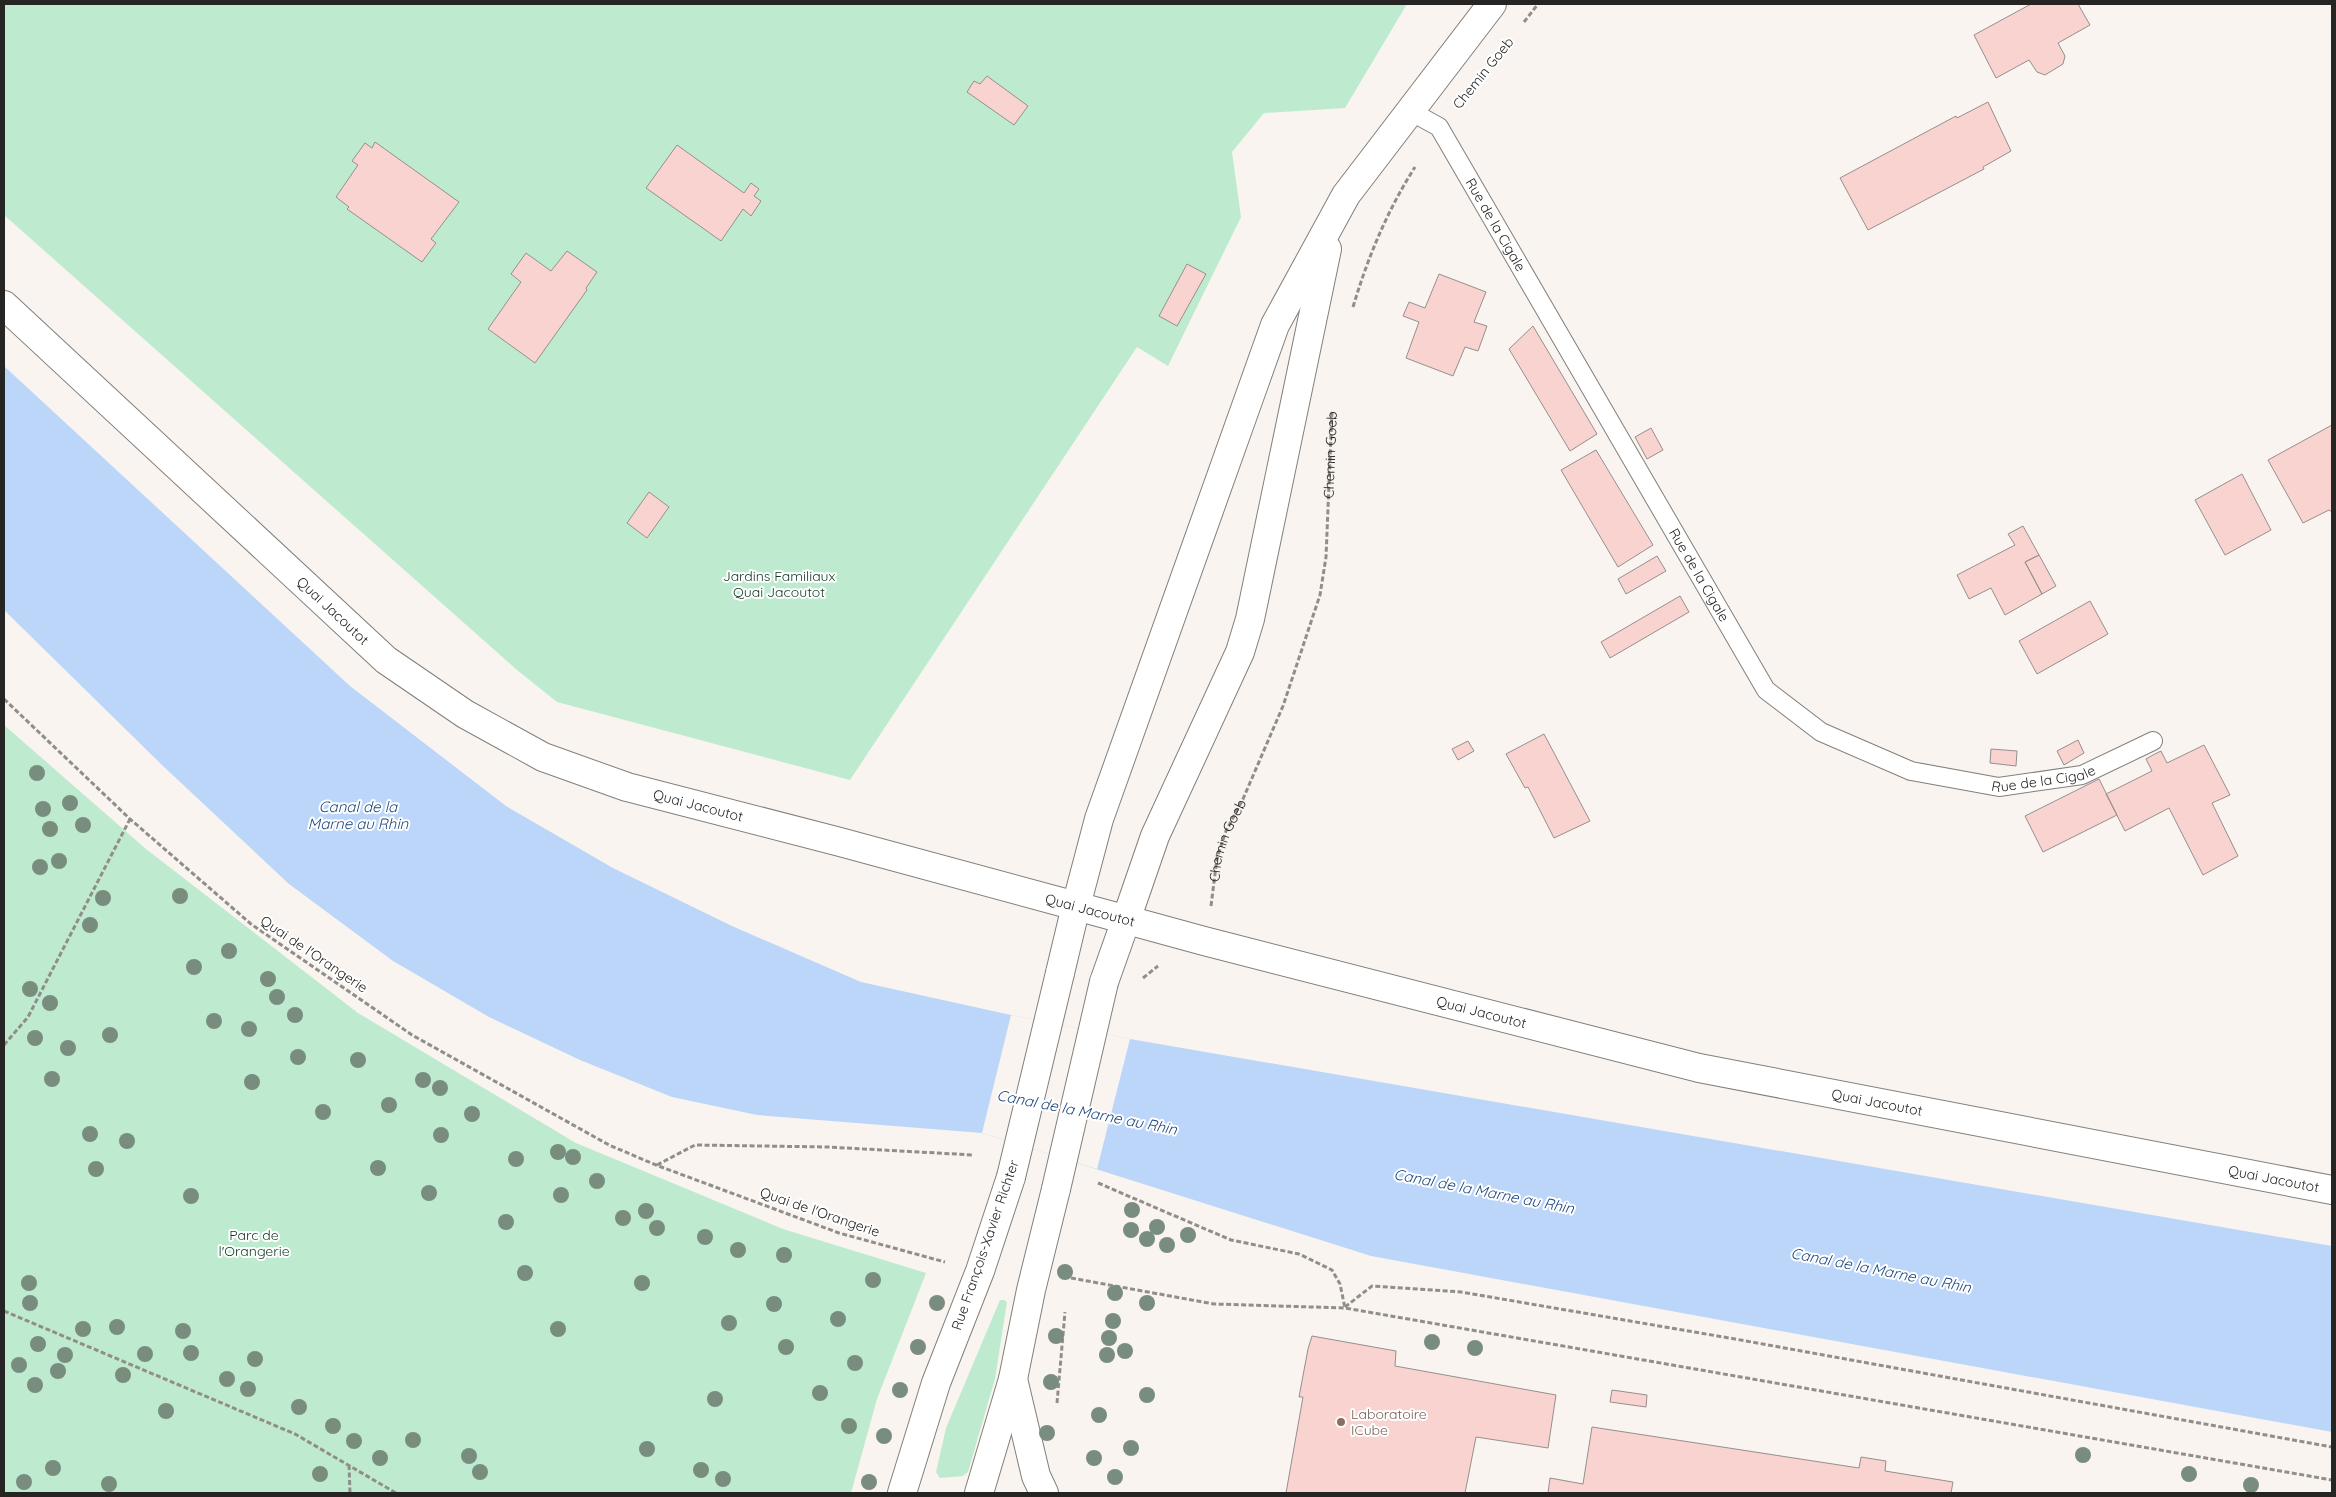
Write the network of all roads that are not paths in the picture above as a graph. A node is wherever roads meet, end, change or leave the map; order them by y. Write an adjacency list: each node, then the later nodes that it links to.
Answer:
1 (1492, 4): 2 (street)
2 (1410, 111): 3 (street); 5 (lane, Rue de la Cigale)
3 (1332, 223): 6 (street); 7 (street)
4 (4, 305): 6 (street, Quai Jacoutot)
5 (2153, 741)
6 (1076, 906): 7 (street, Quai Jacoutot); 10 (street, Rue François-Xavier Richter, bridge)
7 (1126, 920): 8 (street, Quai Jacoutot); 9 (street, bridge)
8 (2332, 1190)
9 (1013, 1379): 11 (street); 12 (street)
10 (902, 1493)
11 (979, 1493)
12 (1044, 1493)

